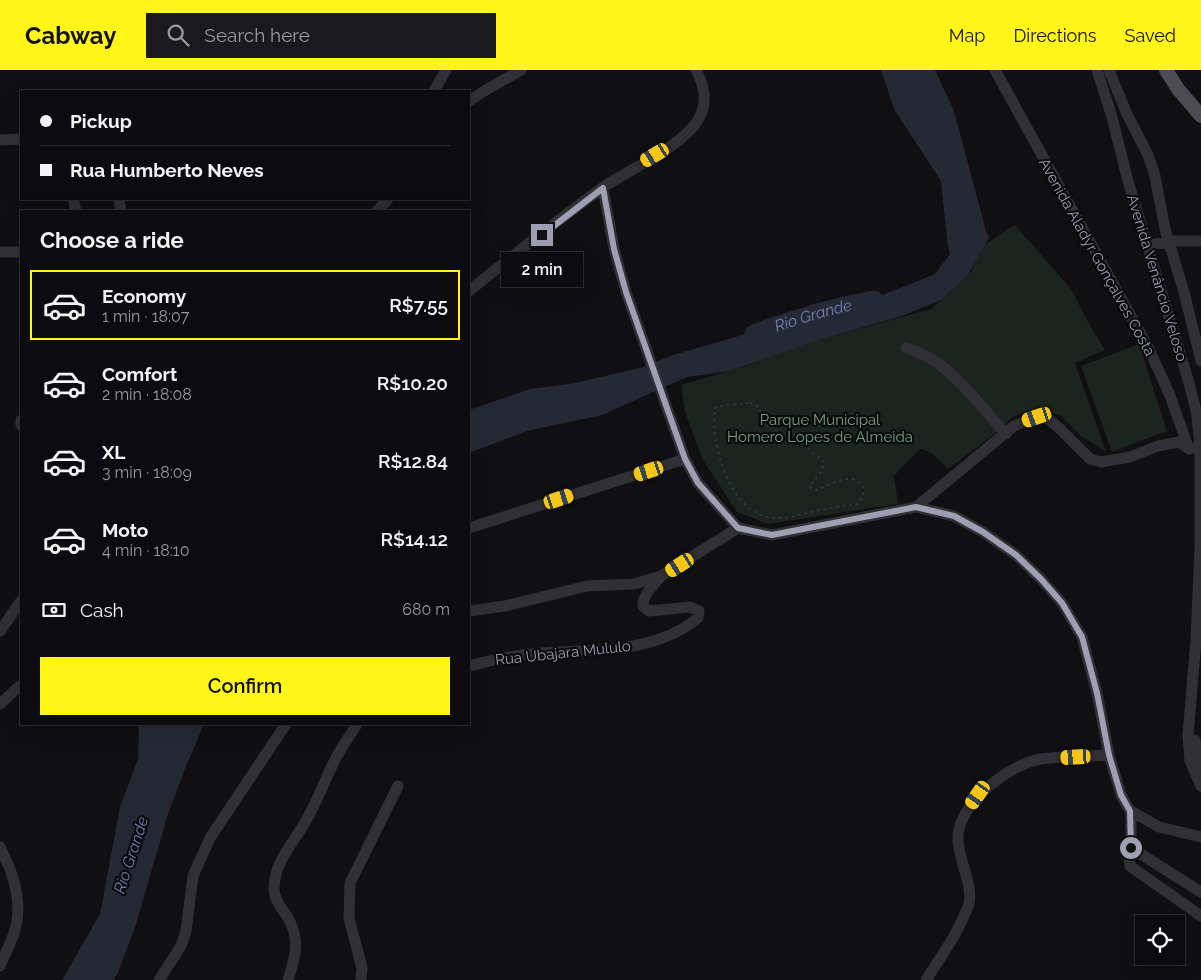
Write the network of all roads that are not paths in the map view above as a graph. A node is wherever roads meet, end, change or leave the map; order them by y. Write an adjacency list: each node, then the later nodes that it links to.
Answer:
1 (446, 70): 8 (street)
2 (522, 70): 9 (street)
3 (696, 70): 15 (street)
4 (995, 70): 27 (street, Avenida Aladyr Gonçalves Costa)
5 (1097, 70): 14 (street, Avenida Venâncio Veloso)
6 (1109, 70): 13 (street, Avenida Venâncio Veloso)
7 (1166, 70): 10 (main road)
8 (435, 90)
9 (470, 100)
10 (1201, 116)
11 (20, 139): 12 (street)
12 (0, 140)
13 (1141, 144): 14 (street); 19 (street, Avenida Venâncio Veloso)
14 (1121, 150): 20 (street, Avenida Venâncio Veloso)
15 (603, 188): 23 (street); 28 (street)
16 (387, 200): 17 (street)
17 (378, 210)
18 (1201, 241): 19 (street)
19 (1169, 242): 20 (street); 25 (street, Avenida Venâncio Veloso)
20 (1148, 245): 27 (street, Avenida Venâncio Veloso)
21 (0, 252): 22 (street)
22 (20, 252)
23 (470, 290)
24 (906, 348): 26 (street)
25 (1201, 361)
26 (1006, 434): 27 (street); 29 (street)
27 (1197, 448): 45 (street, Avenida Venâncio Veloso)
28 (685, 459): 30 (street); 31 (street)
29 (916, 507): 31 (street); 42 (street)
30 (470, 528)
31 (738, 528): 32 (street)
32 (661, 576): 34 (street); 37 (street, Rua Ubajara Mululo)
33 (20, 601): 35 (street)
34 (470, 611)
35 (0, 631)
36 (1201, 660): 43 (street)
37 (470, 666)
38 (20, 686): 39 (street)
39 (0, 704)
40 (285, 725): 53 (street)
41 (356, 725): 54 (street)
42 (1109, 755): 46 (street); 56 (street)
43 (1201, 765)
44 (398, 786): 55 (street)
45 (1201, 786)
46 (1130, 811): 47 (street); 48 (street)
47 (1201, 837)
48 (1131, 848): 50 (street); 51 (street)
49 (1, 851): 52 (street)
50 (1201, 892)
51 (1201, 916)
52 (0, 966)
53 (159, 980)
54 (288, 980)
55 (361, 980)
56 (926, 980)

